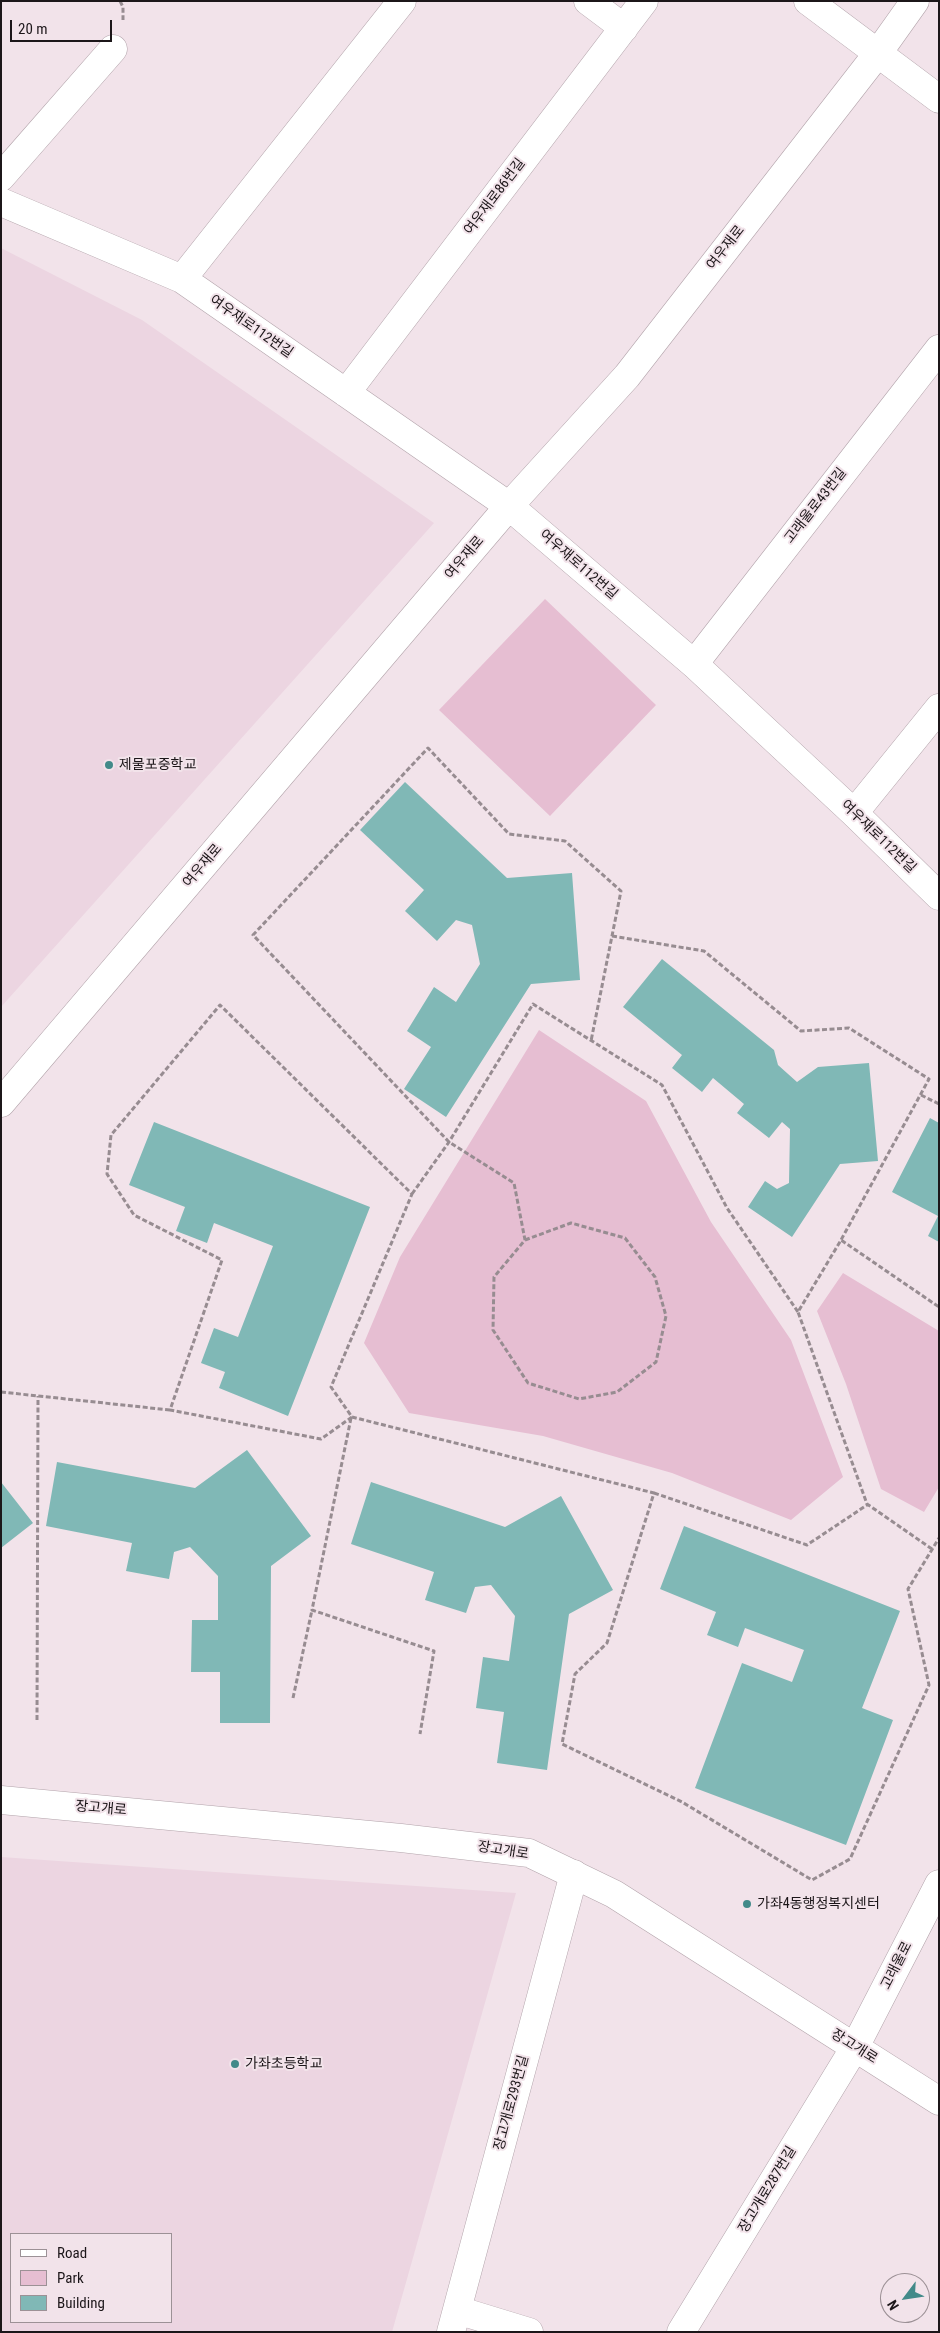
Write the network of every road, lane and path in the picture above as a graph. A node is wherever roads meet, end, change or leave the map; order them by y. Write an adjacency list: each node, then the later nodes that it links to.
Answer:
1 (402, 1): 12 (street)
2 (588, 1): 6 (street)
3 (644, 1): 6 (street, 여우재로86번길)
4 (808, 1): 8 (street)
5 (915, 1): 8 (street, 여우재로)
6 (624, 28): 14 (street, 여우재로86번길)
7 (113, 49): 10 (street)
8 (878, 53): 9 (street); 15 (street, 여우재로)
9 (939, 99)
10 (1, 177)
11 (1, 202): 12 (street, 여우재로112번길)
12 (182, 279): 14 (street, 여우재로112번길)
13 (939, 349): 16 (street, 고래울로43번길)
14 (346, 393): 15 (street, 여우재로112번길)
15 (509, 506): 16 (street, 여우재로112번길); 23 (street, 여우재로)
16 (694, 664): 18 (street, 여우재로112번길)
17 (939, 708): 18 (street)
18 (854, 813): 19 (street, 여우재로112번길)
19 (939, 896)
20 (612, 936): 21 (path); 22 (path); 25 (path)
21 (591, 1041): 25 (path); 30 (path)
22 (921, 1095): 24 (path); 28 (path)
23 (1, 1103)
24 (939, 1104)
25 (450, 1142): 26 (path); 27 (path)
26 (412, 1194): 33 (path); 34 (path)
27 (525, 1240): 27 (path)
28 (842, 1240): 29 (path); 30 (path)
29 (939, 1307)
30 (798, 1312): 36 (path)
31 (1, 1392): 32 (path)
32 (38, 1396): 33 (path); 41 (path)
33 (170, 1410): 34 (path)
34 (352, 1417): 35 (path); 39 (path)
35 (654, 1493): 36 (path); 38 (path)
36 (867, 1504): 38 (path)
37 (939, 1538): 38 (path)
38 (932, 1549)
39 (312, 1610): 40 (path); 42 (path)
40 (294, 1698)
41 (38, 1720)
42 (420, 1734)
43 (1, 1800): 44 (street, 장고개로)
44 (574, 1874): 46 (street, 장고개로); 48 (street, 장고개로293번길)
45 (939, 1884): 46 (street, 고래울로)
46 (855, 2047): 47 (street, 장고개로); 50 (street, 장고개로287번길)
47 (939, 2100)
48 (454, 2321): 49 (street)
49 (529, 2332)
50 (681, 2332)

